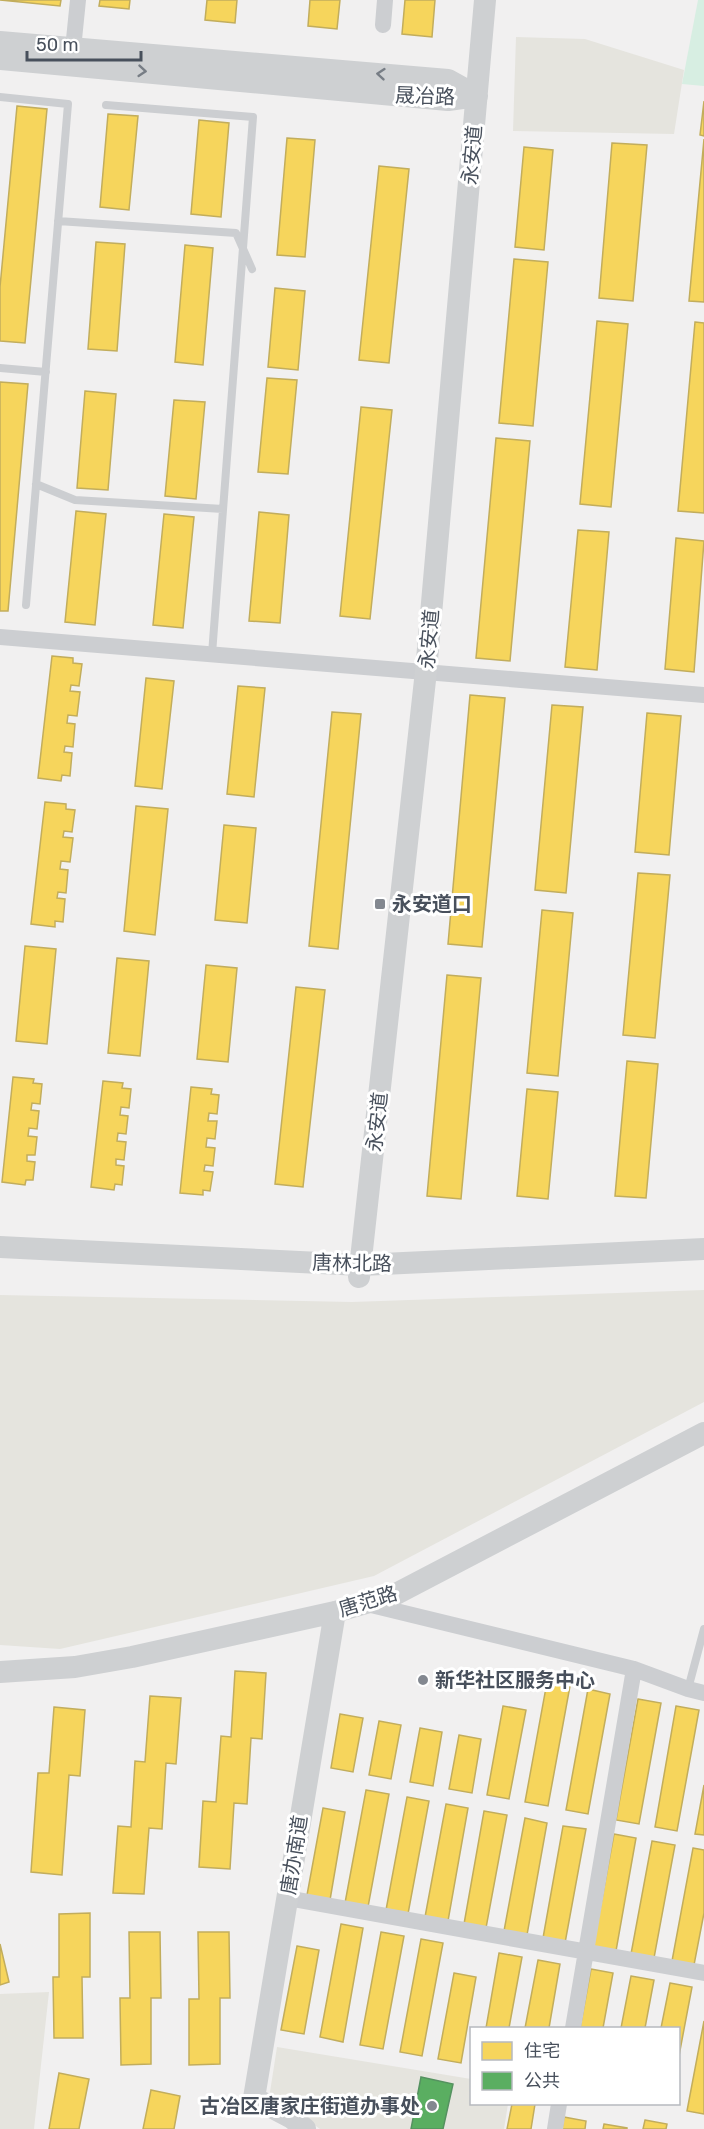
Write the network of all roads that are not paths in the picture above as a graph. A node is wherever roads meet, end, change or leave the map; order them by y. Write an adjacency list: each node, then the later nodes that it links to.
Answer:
1 (78, 0): 6 (street)
2 (385, 0): 4 (street)
3 (485, 0): 8 (main road, 永安道)
4 (383, 25)
5 (0, 42): 6 (main road, 晟冶路)
6 (72, 56): 7 (main road, 晟冶路); 8 (main road, 晟冶路)
7 (0, 59)
8 (477, 96): 20 (main road, 永安道)
9 (0, 97): 11 (lane)
10 (106, 105): 16 (lane)
11 (58, 221): 12 (lane); 14 (lane)
12 (252, 269)
13 (0, 368): 14 (lane)
14 (45, 372): 15 (lane)
15 (36, 484): 16 (lane); 17 (lane)
16 (222, 509): 19 (lane)
17 (26, 605)
18 (0, 637): 19 (street)
19 (212, 654): 20 (street)
20 (426, 671): 21 (street); 26 (main road, 永安道)
21 (704, 695)
22 (0, 1246): 26 (main road, 唐林北路)
23 (704, 1249): 26 (main road, 唐林北路)
24 (0, 1262): 26 (main road, 唐林北路)
25 (704, 1262): 26 (main road, 唐林北路)
26 (360, 1271)
27 (704, 1433): 28 (main road, 唐范路)
28 (366, 1604): 29 (main road, 唐范路); 31 (street)
29 (335, 1612): 32 (main road, 唐范路); 34 (main road, 唐办南道)
30 (704, 1629): 33 (lane)
31 (634, 1669): 33 (street); 35 (street)
32 (0, 1672)
33 (696, 1691)
34 (287, 1898): 35 (street); 39 (main road, 唐办南道)
35 (586, 1951): 36 (street); 37 (street)
36 (704, 1973)
37 (573, 2027)
38 (559, 2105): 40 (street)
39 (305, 2129)
40 (555, 2129)

